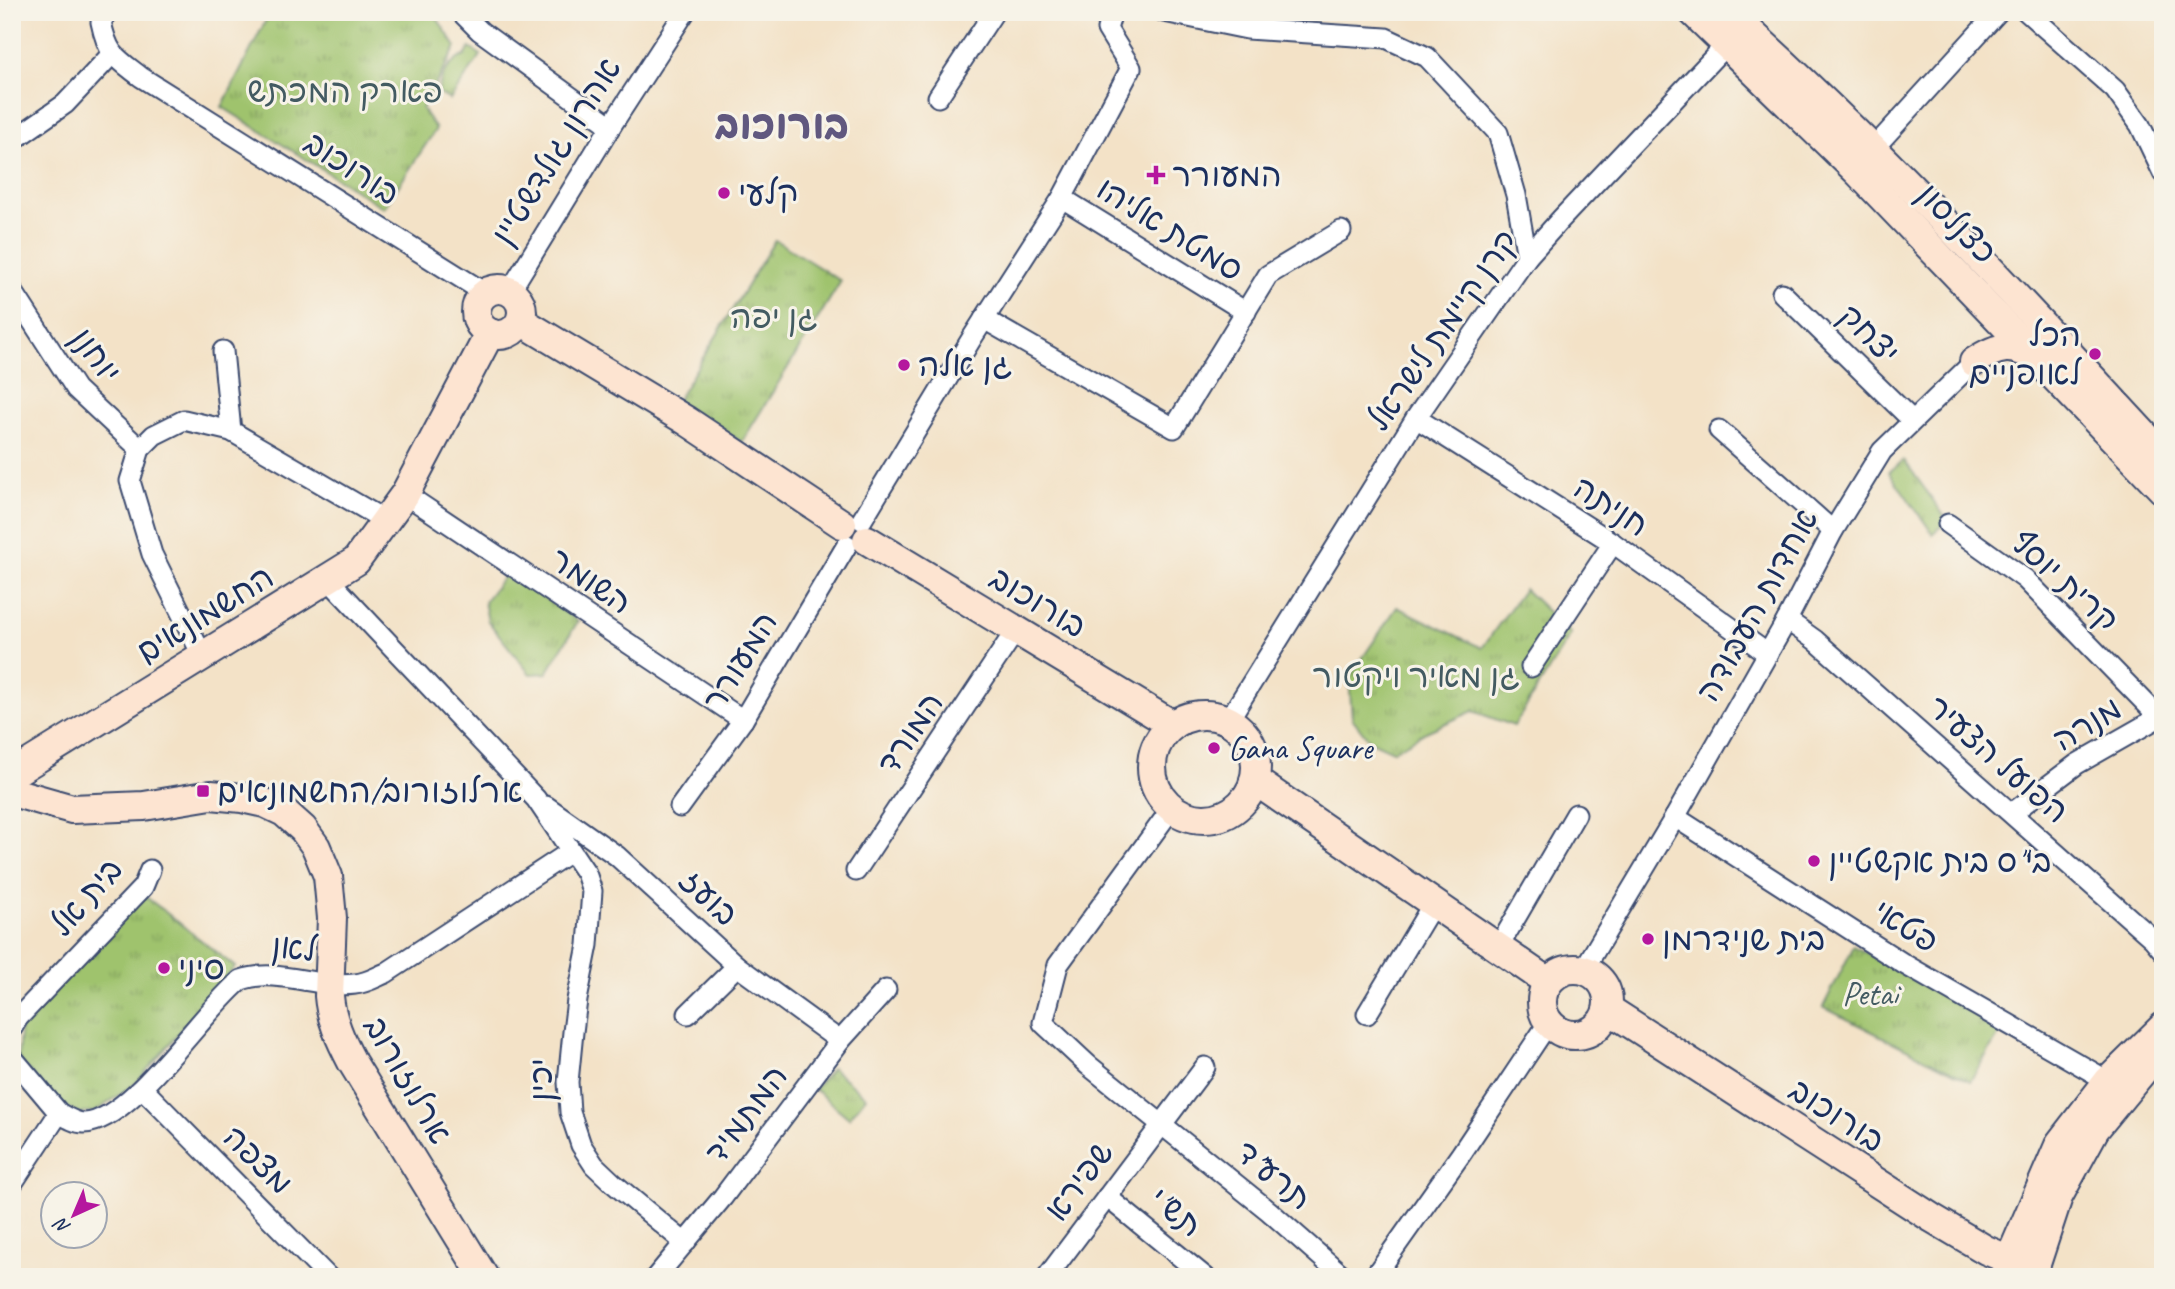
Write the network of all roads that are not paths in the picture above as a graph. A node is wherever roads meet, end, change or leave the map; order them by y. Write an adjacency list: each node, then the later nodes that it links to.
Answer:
1 (107, 12): 11 (street)
2 (460, 12): 13 (street)
3 (685, 12): 13 (street, אהרון גולדשטיין)
4 (995, 12): 12 (street)
5 (1112, 12): 17 (street, המעורר)
6 (1164, 12): 19 (street)
7 (1693, 12): 10 (street, כצנלסון)
8 (1998, 12): 15 (street)
9 (2027, 12): 16 (street)
10 (1739, 24): 15 (street, כצנלסון); 19 (street, קרן קיימת לישראל); 27 (street, כצנלסון)
11 (112, 54): 14 (street); 21 (street, בורוכוב)
12 (938, 97)
13 (611, 126): 21 (street, אהרון גולדשטיין)
14 (12, 141)
15 (1873, 149): 23 (street, כצנלסון)
16 (2163, 173)
17 (1062, 198): 24 (street, סמטת אליהו); 25 (street, המעורר)
18 (1340, 231): 24 (street)
19 (1527, 257): 32 (street, קרן קיימת לישראל)
20 (12, 290): 36 (street, יוחנן)
21 (497, 292): 26 (street); 28 (street)
22 (1782, 293): 33 (street, יצחק)
23 (2021, 300): 27 (street, אחדות העבודה); 37 (street, כצנלסון)
24 (1246, 312): 25 (street)
25 (984, 319): 43 (street, המעורר)
26 (521, 321): 28 (street); 43 (street, בורוכוב)
27 (2008, 326): 30 (street, כצנלסון); 31 (street, אחדות העבודה)
28 (490, 333): 39 (street)
29 (223, 351): 35 (street)
30 (2041, 361): 31 (street); 38 (street, כצנלסון)
31 (1974, 362): 33 (street, אחדות העבודה)
32 (1416, 418): 44 (street, חניתה); 53 (street, קרן קיימת לישראל)
33 (1912, 420): 42 (street, אחדות העבודה)
34 (1719, 430): 42 (street)
35 (231, 431): 36 (street); 40 (street)
36 (140, 449): 49 (street)
37 (2163, 456)
38 (2163, 490)
39 (405, 494): 40 (street, החשמונאים); 52 (street, השומר)
40 (386, 521): 45 (street, החשמונאים)
41 (1948, 524): 51 (street, קרית יוסף)
42 (1833, 531): 46 (street, אחדות העבודה)
43 (855, 532): 47 (street, בורוכוב); 52 (street, המעורר)
44 (1614, 543): 48 (street, חניתה); 50 (street)
45 (328, 579): 49 (street, החשמונאים); 57 (street, בועז)
46 (1787, 620): 48 (street, אחדות העבודה); 60 (street, הפועל הצעיר)
47 (1016, 630): 54 (street, בורוכוב); 66 (street, המורד)
48 (1768, 654): 62 (street, אחדות העבודה)
49 (203, 657): 55 (street, החשמונאים)
50 (1531, 667)
51 (2162, 718): 60 (street, מנרה)
52 (743, 720): 58 (street, המעורר)
53 (1228, 721): 54 (street); 56 (street)
54 (1173, 725): 59 (street)
55 (15, 780): 74 (street, ארלוזורוב)
56 (1254, 780): 59 (street); 68 (street)
57 (536, 799): 63 (street, בועז); 64 (street, בועז)
58 (680, 807)
59 (1172, 808): 89 (street)
60 (2012, 813): 70 (street, הפועל הצעיר)
61 (1576, 814): 69 (street)
62 (1675, 817): 72 (street, אחדות העבודה); 86 (street, פטאי)
63 (570, 852): 67 (street); 74 (street, לאן)
64 (617, 856): 67 (street); 71 (street, בועז)
65 (150, 870): 81 (street, בית אל)
66 (856, 871)
67 (586, 873): 92 (street, יכין)
68 (1433, 904): 69 (street); 78 (street)
69 (1498, 948): 73 (street)
70 (2163, 950)
71 (737, 966): 77 (street); 82 (street, בועז)
72 (1584, 969): 73 (street); 76 (street)
73 (1548, 982): 79 (street)
74 (329, 983): 87 (street, לאן); 95 (street, ארלוזורוב)
75 (886, 990): 82 (street, המתמיד)
76 (1608, 1009): 79 (street); 93 (street, בורוכוב)
77 (688, 1014)
78 (1367, 1014)
79 (1549, 1022): 100 (street)
80 (2163, 1027): 86 (street)
81 (12, 1028)
82 (840, 1041): 92 (street, המתמיד)
83 (2163, 1049): 93 (street)
84 (12, 1057): 88 (street)
85 (1205, 1067): 89 (street, שפירא)
86 (2108, 1081): 93 (street)
87 (142, 1088): 88 (street, לאן); 94 (street, מצפה)
88 (59, 1113): 90 (street)
89 (1161, 1124): 91 (street, שפירא); 99 (street, תרע"ד)
90 (12, 1184)
91 (1107, 1196): 97 (street, שפירא); 98 (street, תש"י)
92 (685, 1243): 96 (street, המתמיד)
93 (2020, 1271)
94 (328, 1277)
95 (484, 1277)
96 (656, 1277)
97 (1047, 1277)
98 (1205, 1277)
99 (1344, 1277)
100 (1374, 1277)

